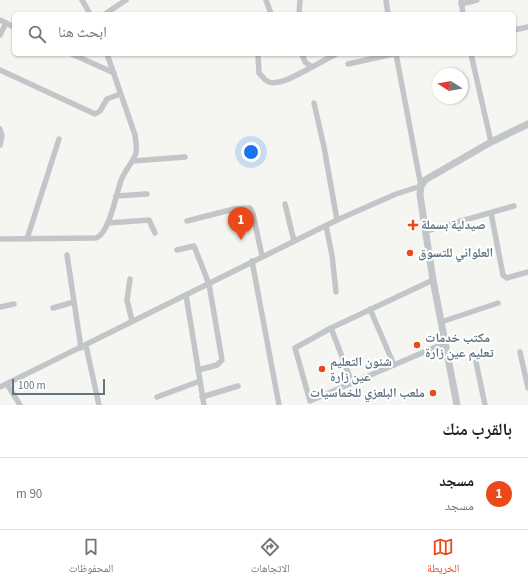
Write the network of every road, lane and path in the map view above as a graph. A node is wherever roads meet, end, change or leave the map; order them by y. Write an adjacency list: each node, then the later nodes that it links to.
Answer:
1 (82, 0): 8 (street)
2 (126, 0): 9 (street)
3 (266, 0): 10 (street)
4 (300, 0): 11 (street)
5 (386, 0): 12 (street)
6 (477, 0): 7 (street)
7 (461, 2): 13 (street)
8 (89, 12)
9 (108, 12)
10 (270, 12)
11 (299, 12)
12 (388, 12)
13 (463, 12)
14 (3, 22): 17 (street)
15 (528, 27): 16 (street)
16 (516, 30)
17 (0, 35)
18 (76, 56): 29 (street)
19 (108, 56): 29 (street)
20 (258, 56): 27 (street)
21 (303, 56): 27 (street)
22 (332, 56): 27 (street)
23 (384, 56): 26 (street)
24 (396, 56): 39 (street)
25 (471, 56): 35 (street)
26 (348, 64)
27 (312, 67)
28 (0, 70): 30 (street)
29 (114, 73): 30 (street)
30 (120, 94): 38 (street)
31 (314, 103): 45 (street)
32 (528, 124): 35 (street)
33 (0, 129): 36 (street)
34 (59, 138): 52 (street)
35 (491, 142): 39 (street)
36 (0, 145)
37 (185, 157): 38 (street)
38 (133, 161): 41 (street)
39 (420, 186): 45 (street); 49 (street)
40 (147, 194): 41 (street)
41 (116, 196): 47 (street)
42 (284, 204): 53 (street)
43 (514, 206): 44 (street)
44 (491, 213): 49 (street); 58 (street)
45 (337, 220): 48 (street)
46 (187, 221): 56 (street)
47 (108, 223): 50 (street); 52 (street)
48 (326, 226): 53 (street); 62 (street)
49 (426, 232): 60 (street)
50 (155, 233)
51 (0, 239): 52 (street)
52 (27, 239)
53 (294, 241): 56 (street)
54 (177, 250): 61 (street)
55 (67, 255): 64 (street)
56 (262, 256): 57 (street)
57 (252, 261): 61 (street); 90 (street)
58 (528, 272)
59 (130, 279): 70 (street)
60 (433, 280): 69 (street); 71 (street)
61 (209, 284): 63 (street); 78 (street)
62 (336, 292)
63 (186, 295): 70 (street); 78 (street)
64 (74, 302): 68 (street); 74 (street)
65 (498, 303): 71 (street)
66 (14, 304): 67 (street)
67 (0, 307)
68 (53, 308)
69 (370, 309): 72 (street); 77 (street)
70 (132, 321): 74 (street)
71 (441, 322): 73 (street)
72 (331, 328): 80 (street); 80 (street)
73 (445, 343): 77 (street); 91 (street)
74 (83, 347): 81 (street); 88 (street)
75 (520, 352): 84 (street)
76 (476, 362): 92 (street)
77 (394, 365): 80 (street)
78 (198, 370): 79 (street)
79 (200, 381): 85 (street); 86 (street)
80 (352, 383)
81 (7, 384): 83 (street); 87 (street)
82 (238, 386): 86 (street)
83 (0, 387)
84 (528, 388)
85 (157, 397)
86 (202, 397): 89 (street)
87 (20, 405)
88 (99, 405)
89 (204, 405)
90 (279, 405)
91 (457, 405)
92 (485, 405)

